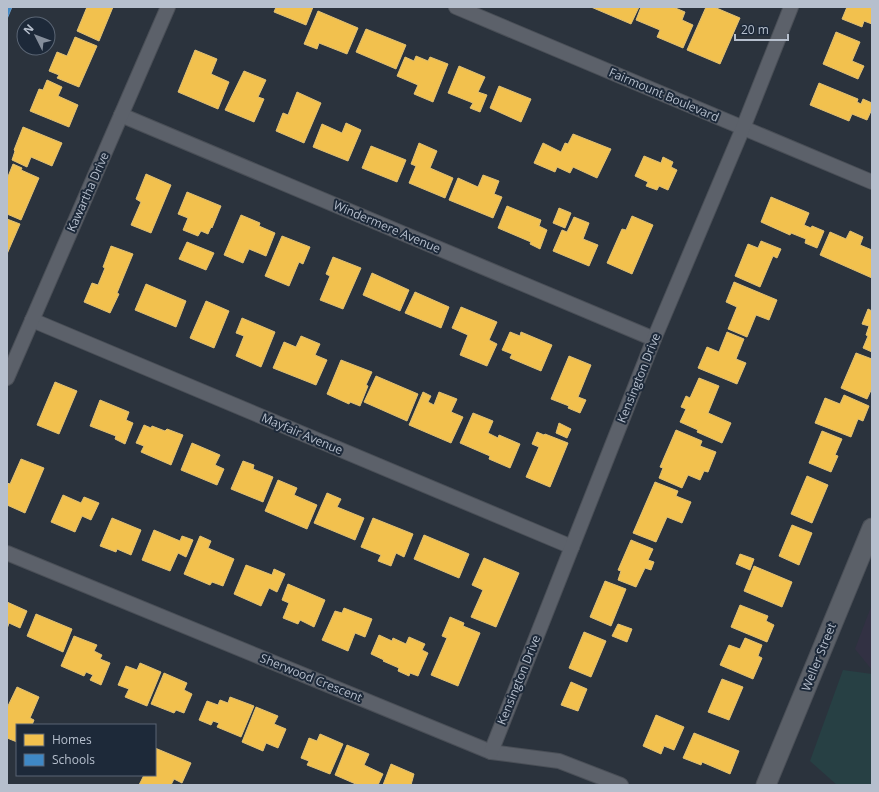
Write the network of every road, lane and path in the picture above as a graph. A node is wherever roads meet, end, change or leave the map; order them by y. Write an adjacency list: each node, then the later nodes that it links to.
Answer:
1 (168, 7): 4 (street, Kawartha Drive)
2 (456, 7): 5 (street, Fairmount Boulevard)
3 (791, 7): 5 (street, Kensington Drive)
4 (121, 115): 7 (street, Kawartha Drive); 8 (street, Windermere Avenue)
5 (743, 128): 6 (street, Fairmount Boulevard); 8 (street, Kensington Drive)
6 (872, 182)
7 (32, 320): 9 (street, Kawartha Drive); 11 (street, Mayfair Avenue)
8 (654, 339): 11 (street, Kensington Drive)
9 (7, 378)
10 (872, 528): 15 (street, Weller Street)
11 (572, 547): 13 (street, Kensington Drive)
12 (7, 553): 13 (street, Sherwood Crescent)
13 (491, 752): 14 (street, Sherwood Crescent)
14 (621, 785)
15 (766, 785)

